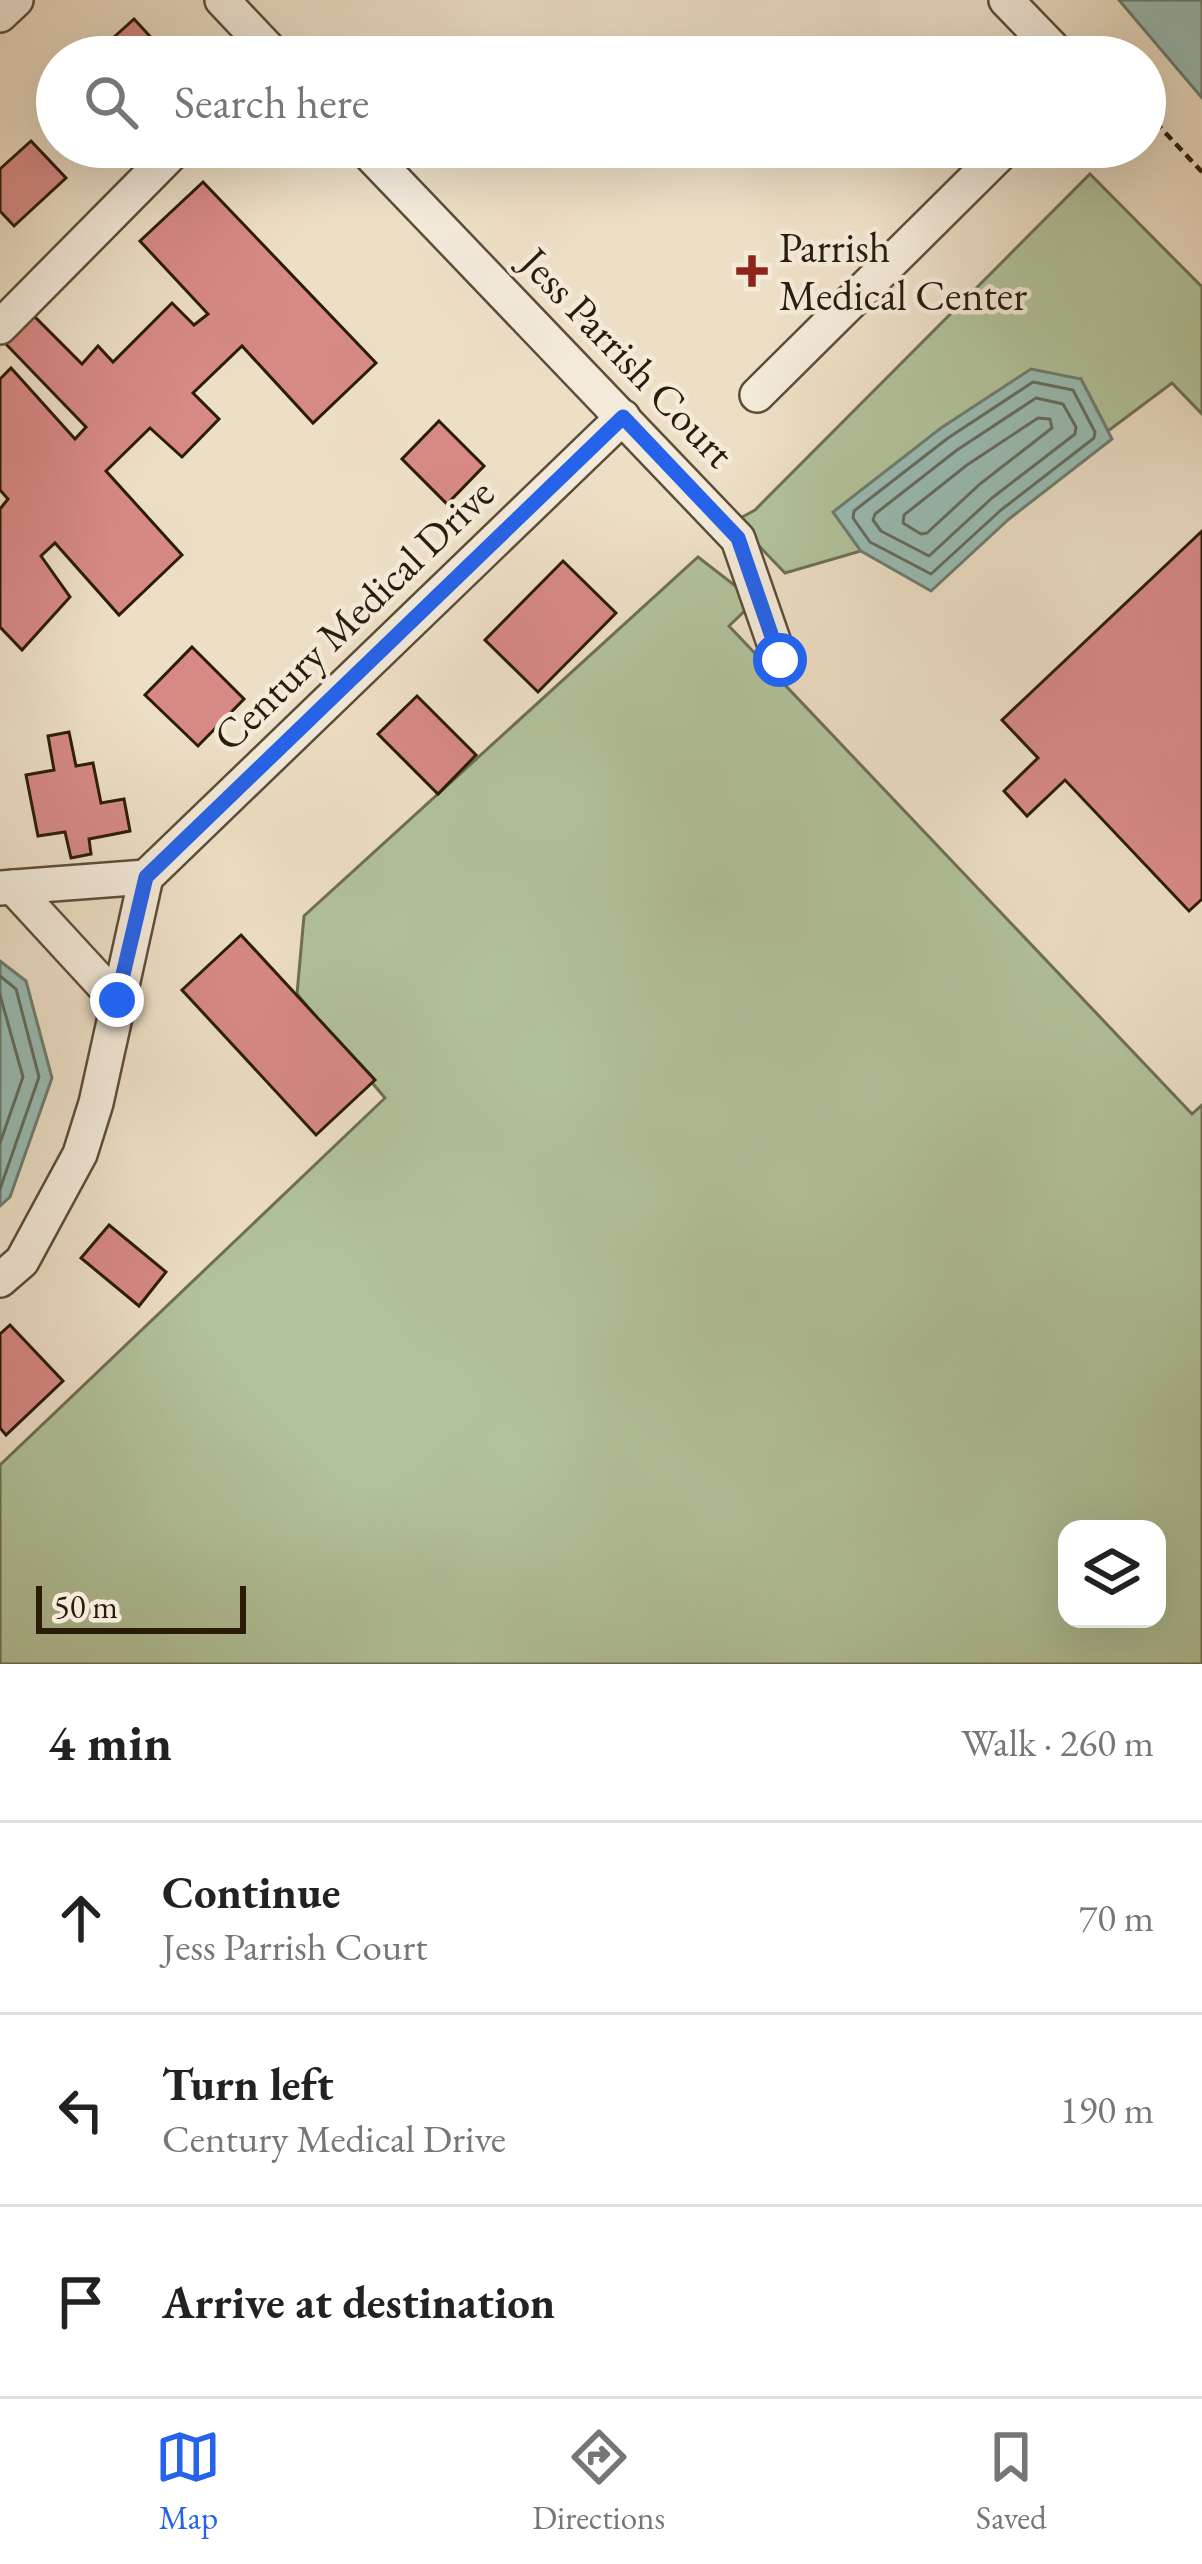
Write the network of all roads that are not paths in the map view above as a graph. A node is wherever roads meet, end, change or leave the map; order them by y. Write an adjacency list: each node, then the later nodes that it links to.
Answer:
1 (16, 0): 4 (street)
2 (222, 0): 5 (street)
3 (1006, 0): 6 (street)
4 (0, 15)
5 (254, 36)
6 (1040, 36)
7 (157, 168): 10 (street)
8 (382, 168): 12 (street, Jess Parrish Court)
9 (986, 168): 11 (street)
10 (0, 327)
11 (757, 395)
12 (623, 417): 13 (street, Jess Parrish Court); 14 (street, Century Medical Drive)
13 (780, 660)
14 (146, 877): 15 (street); 16 (street)
15 (6, 887): 16 (street)
16 (117, 1000): 17 (street)
17 (0, 1280)

